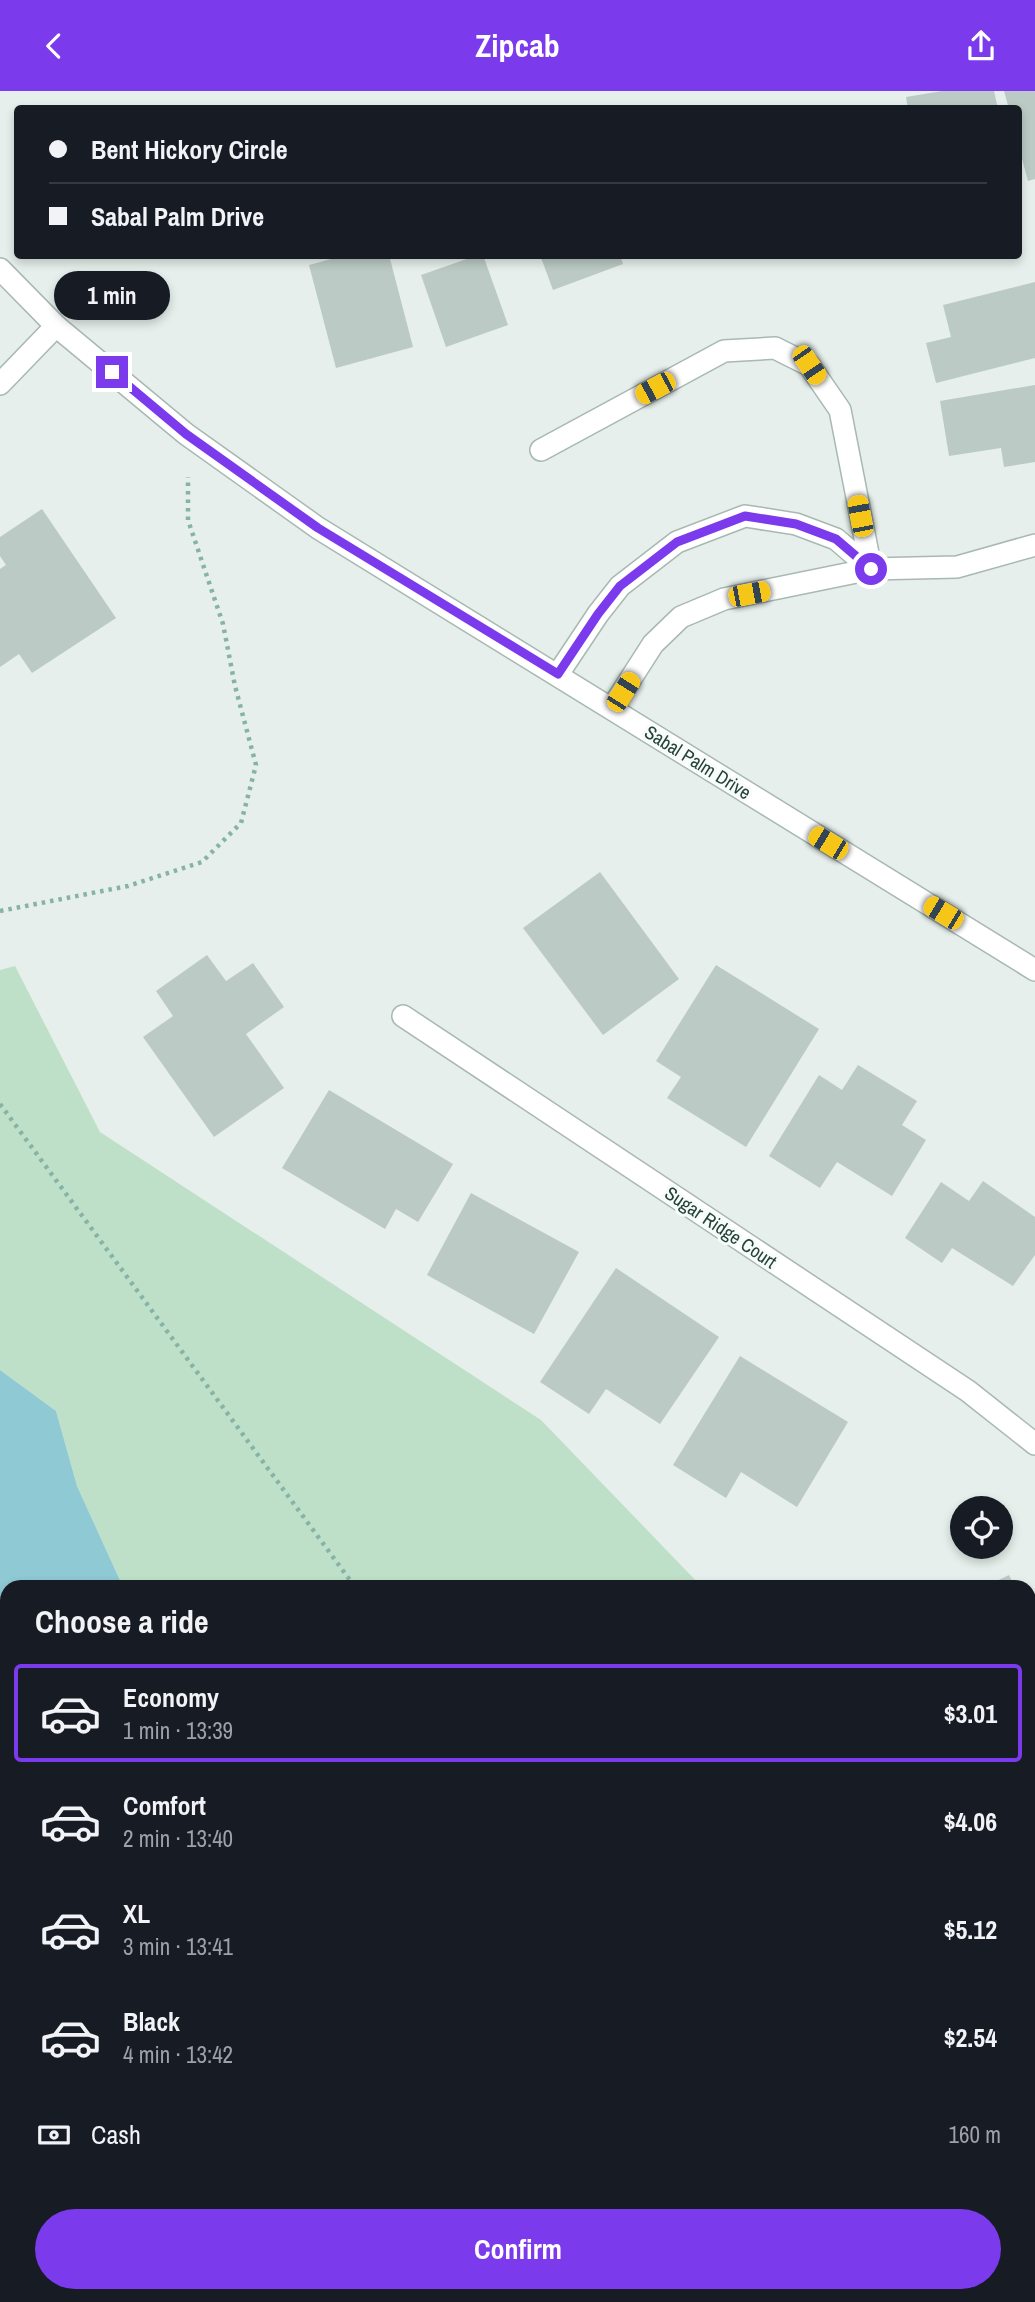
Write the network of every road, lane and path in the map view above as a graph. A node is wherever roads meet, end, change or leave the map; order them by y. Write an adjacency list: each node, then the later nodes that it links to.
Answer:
1 (0, 269): 2 (street, Sabal Palm Drive)
2 (56, 326): 3 (street); 8 (street, Sabal Palm Drive)
3 (0, 384)
4 (541, 450): 7 (street)
5 (188, 477): 10 (path)
6 (1035, 545): 7 (street)
7 (871, 569): 8 (street); 9 (street)
8 (558, 674): 9 (street, Sabal Palm Drive)
9 (612, 708): 11 (street, Sabal Palm Drive)
10 (0, 911)
11 (1035, 969)
12 (404, 1016): 14 (street, Sugar Ridge Court)
13 (0, 1104): 15 (path)
14 (1035, 1444)
15 (350, 1580)

